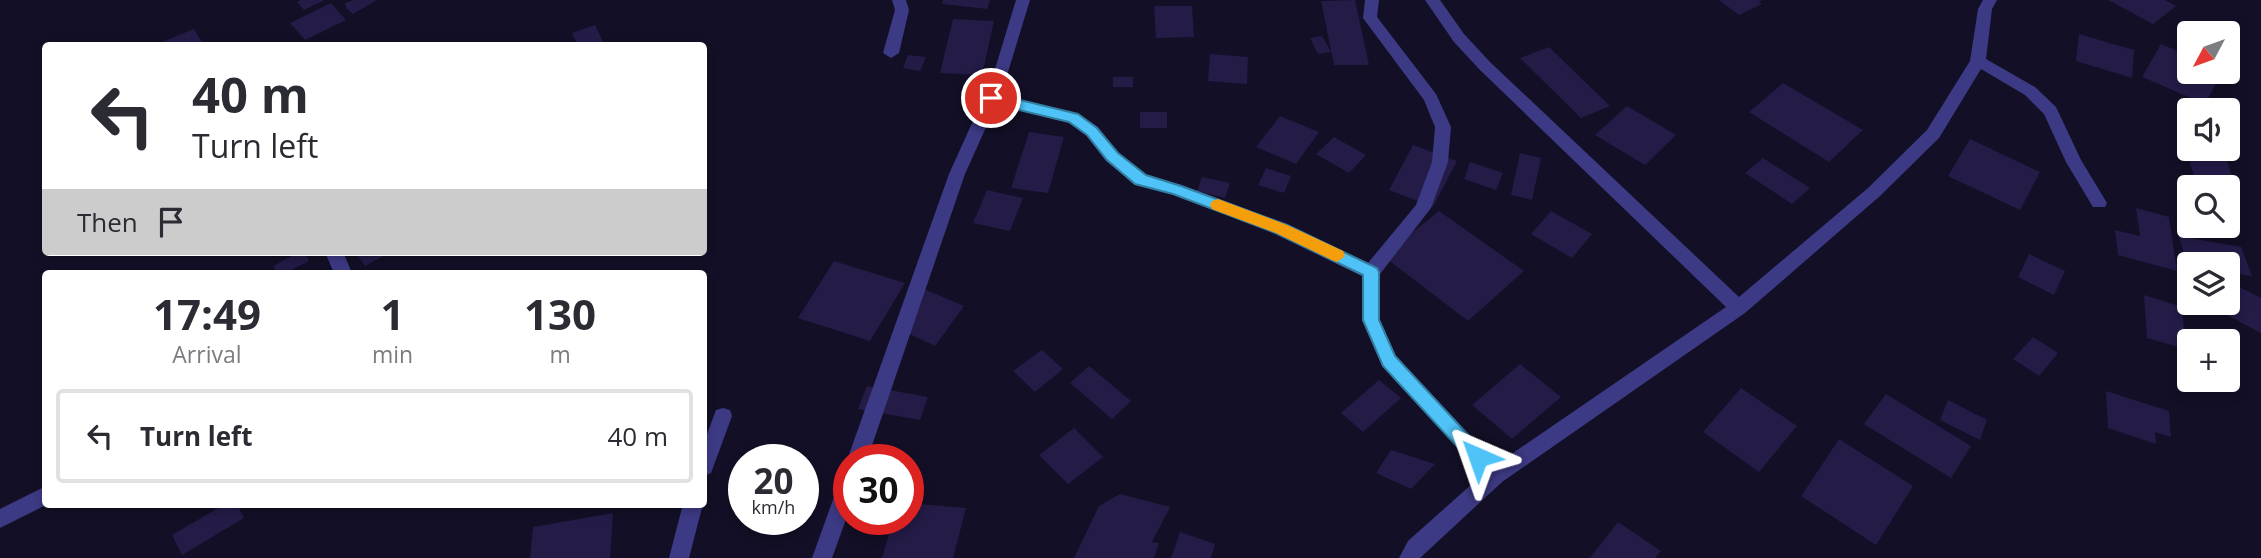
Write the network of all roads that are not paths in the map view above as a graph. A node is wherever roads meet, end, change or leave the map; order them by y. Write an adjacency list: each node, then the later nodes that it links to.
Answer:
1 (899, 0): 6 (street)
2 (1023, 0): 8 (street)
3 (1371, 0): 10 (street)
4 (1432, 0): 11 (street)
5 (1990, 0): 7 (street)
6 (891, 53)
7 (1978, 61): 9 (street); 11 (street)
8 (991, 98): 10 (street); 13 (street)
9 (2099, 203)
10 (1371, 272): 15 (street)
11 (1739, 308): 15 (street)
12 (723, 416): 14 (street)
13 (863, 444)
14 (707, 459)
15 (1495, 476): 22 (street)
16 (42, 497): 18 (street)
17 (692, 508): 20 (street)
18 (0, 519)
19 (833, 527): 21 (street)
20 (679, 558)
21 (822, 558)
22 (1409, 558)

